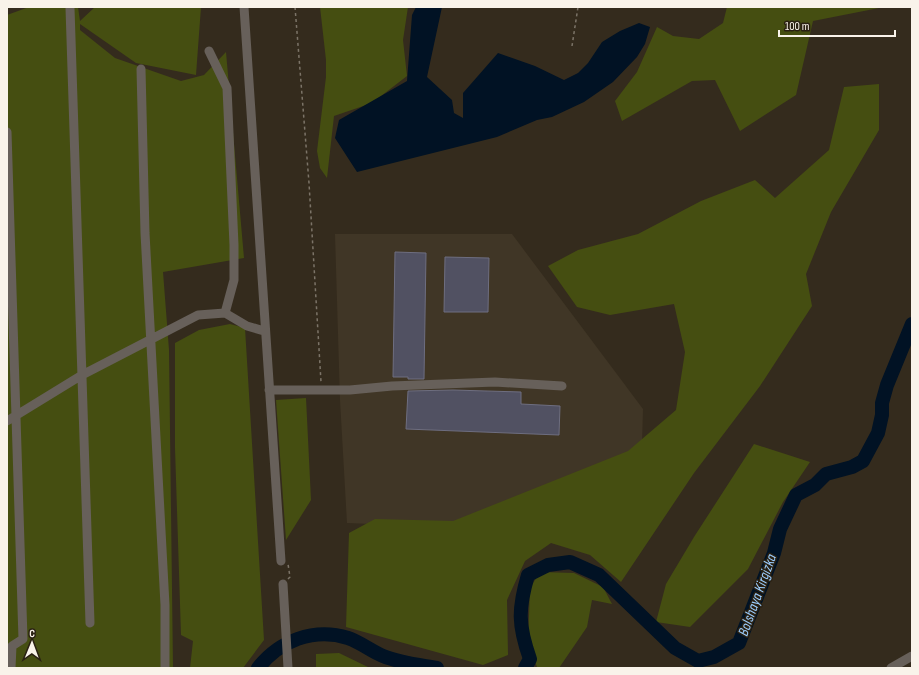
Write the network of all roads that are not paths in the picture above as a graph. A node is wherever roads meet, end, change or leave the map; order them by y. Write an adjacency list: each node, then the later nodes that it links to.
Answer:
1 (244, 7): 7 (street)
2 (70, 8): 9 (street)
3 (209, 52): 6 (street)
4 (141, 69): 8 (street)
5 (7, 132): 12 (street)
6 (225, 313): 7 (street); 8 (street)
7 (264, 331): 11 (street)
8 (152, 339): 9 (street); 19 (street)
9 (82, 375): 12 (street); 16 (street)
10 (562, 386): 11 (street)
11 (269, 390): 14 (street)
12 (17, 415): 13 (street); 18 (street)
13 (7, 421)
14 (281, 561)
15 (283, 584): 20 (street)
16 (90, 622)
17 (912, 656): 21 (street)
18 (12, 668)
19 (165, 668)
20 (288, 668)
21 (890, 668)

